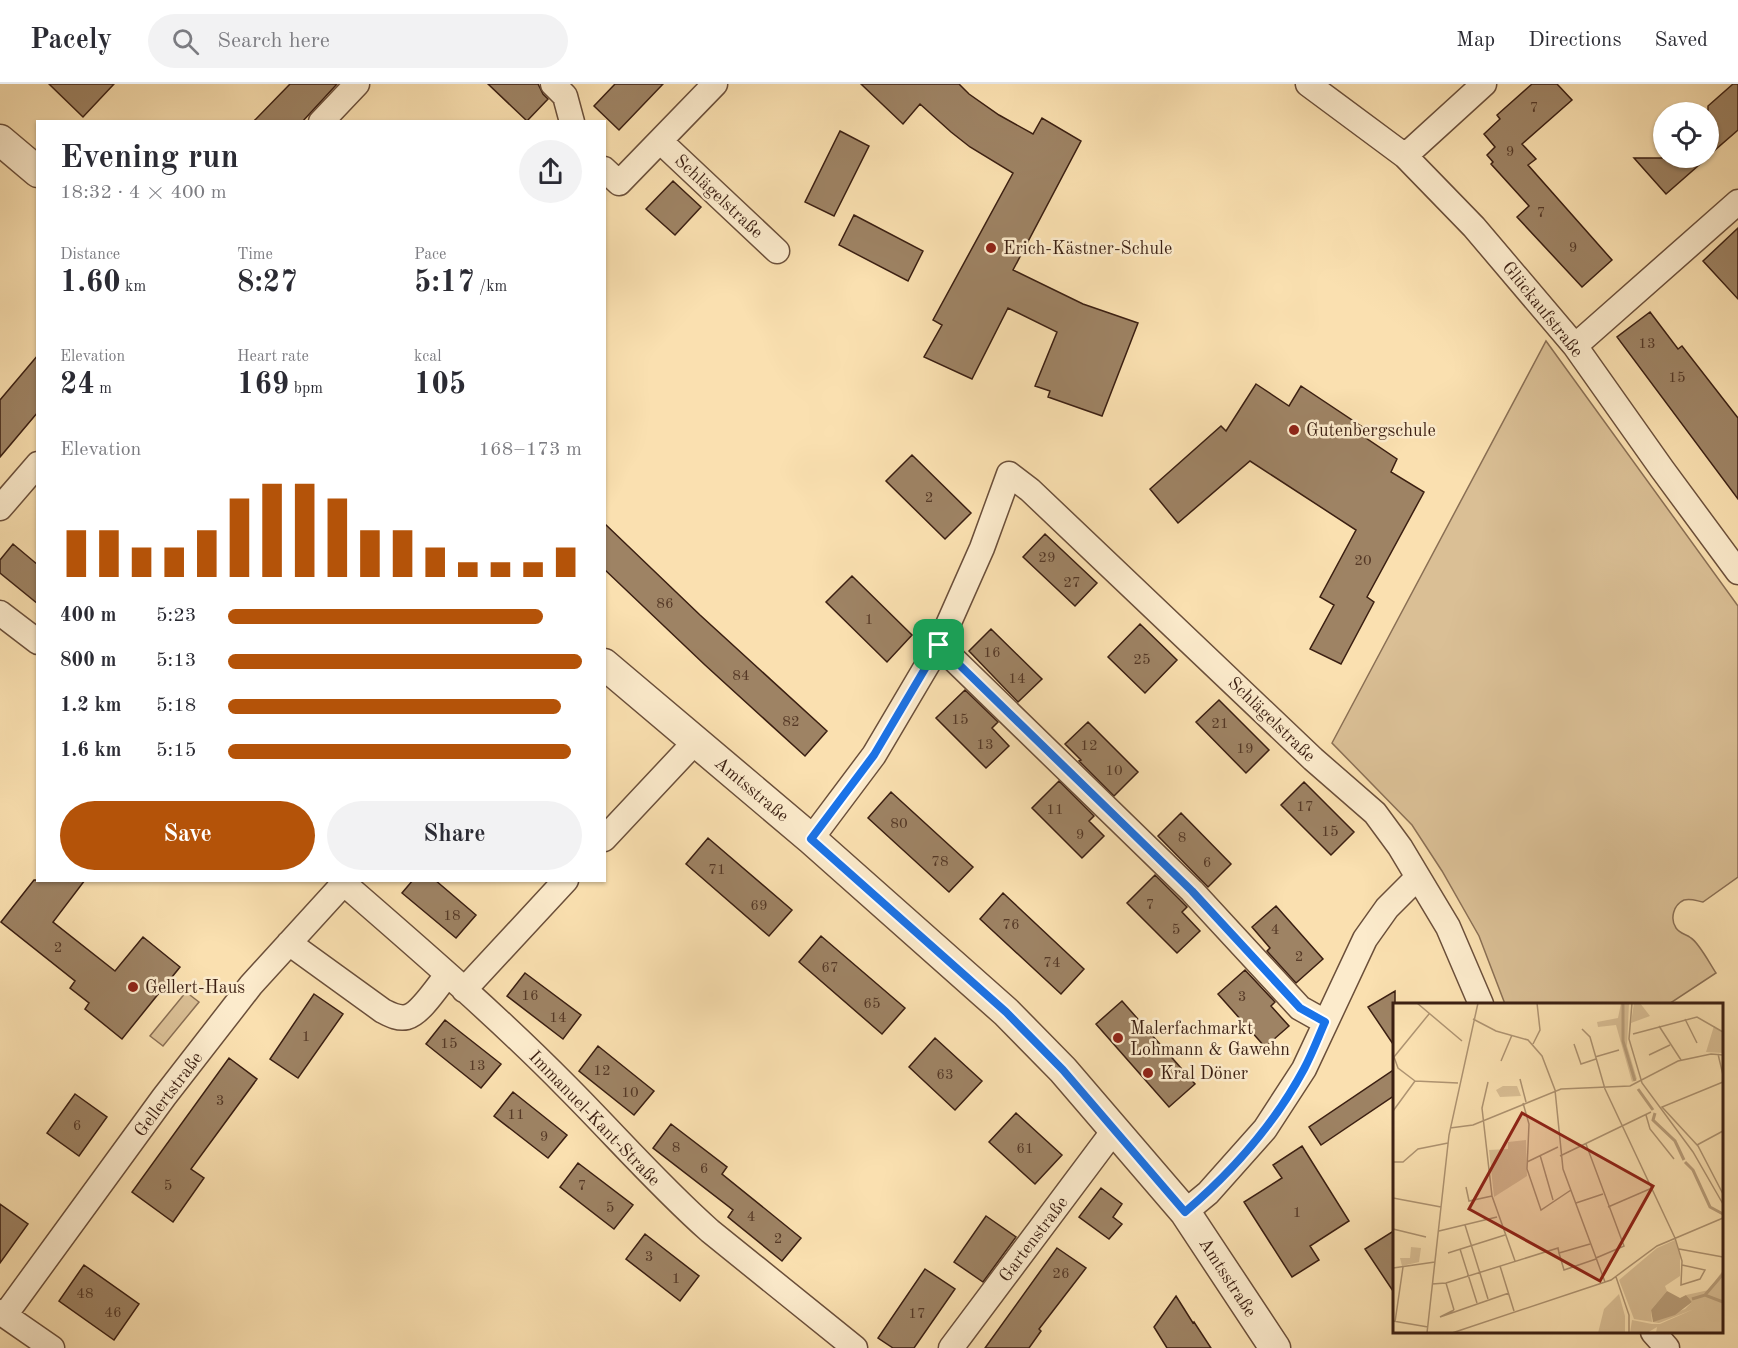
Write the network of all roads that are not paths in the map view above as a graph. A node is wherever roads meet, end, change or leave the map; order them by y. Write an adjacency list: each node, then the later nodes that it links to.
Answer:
1 (357, 84): 6 (street)
2 (553, 84): 7 (street)
3 (715, 84): 9 (street)
4 (1308, 84): 10 (street, Glückaufstraße)
5 (1484, 84): 10 (street)
6 (323, 120)
7 (571, 120)
8 (0, 140): 11 (street)
9 (660, 141): 12 (street); 14 (street, Schlägelstraße)
10 (1405, 156): 15 (street, Glückaufstraße)
11 (36, 170)
12 (606, 170)
13 (1738, 202): 15 (street)
14 (777, 251)
15 (1575, 346): 18 (street, Glückaufstraße)
16 (36, 466): 17 (street)
17 (0, 508)
18 (1738, 572)
19 (0, 613): 20 (street)
20 (36, 640)
21 (939, 645): 25 (street); 26 (street, Schlägelstraße); 32 (street)
22 (606, 666): 23 (street, Amtsstraße)
23 (694, 741): 24 (street); 25 (street, Amtsstraße)
24 (606, 837)
25 (811, 839): 33 (street, Amtsstraße)
26 (1418, 878): 31 (street, Schlägelstraße); 32 (street)
27 (342, 882): 29 (street, Gellertstraße); 30 (street, Immanuel-Kant-Straße)
28 (564, 882): 30 (street)
29 (289, 943): 30 (street); 35 (street, Gellertstraße)
30 (456, 982): 38 (street, Immanuel-Kant-Straße)
31 (1480, 1003)
32 (1325, 1022): 34 (street)
33 (1115, 1129): 34 (street, Amtsstraße); 39 (street, Gartenstraße)
34 (1185, 1212): 40 (street, Amtsstraße)
35 (3, 1314): 37 (street)
36 (1654, 1333): 41 (street)
37 (52, 1348)
38 (855, 1348)
39 (951, 1348)
40 (1275, 1348)
41 (1667, 1348)

